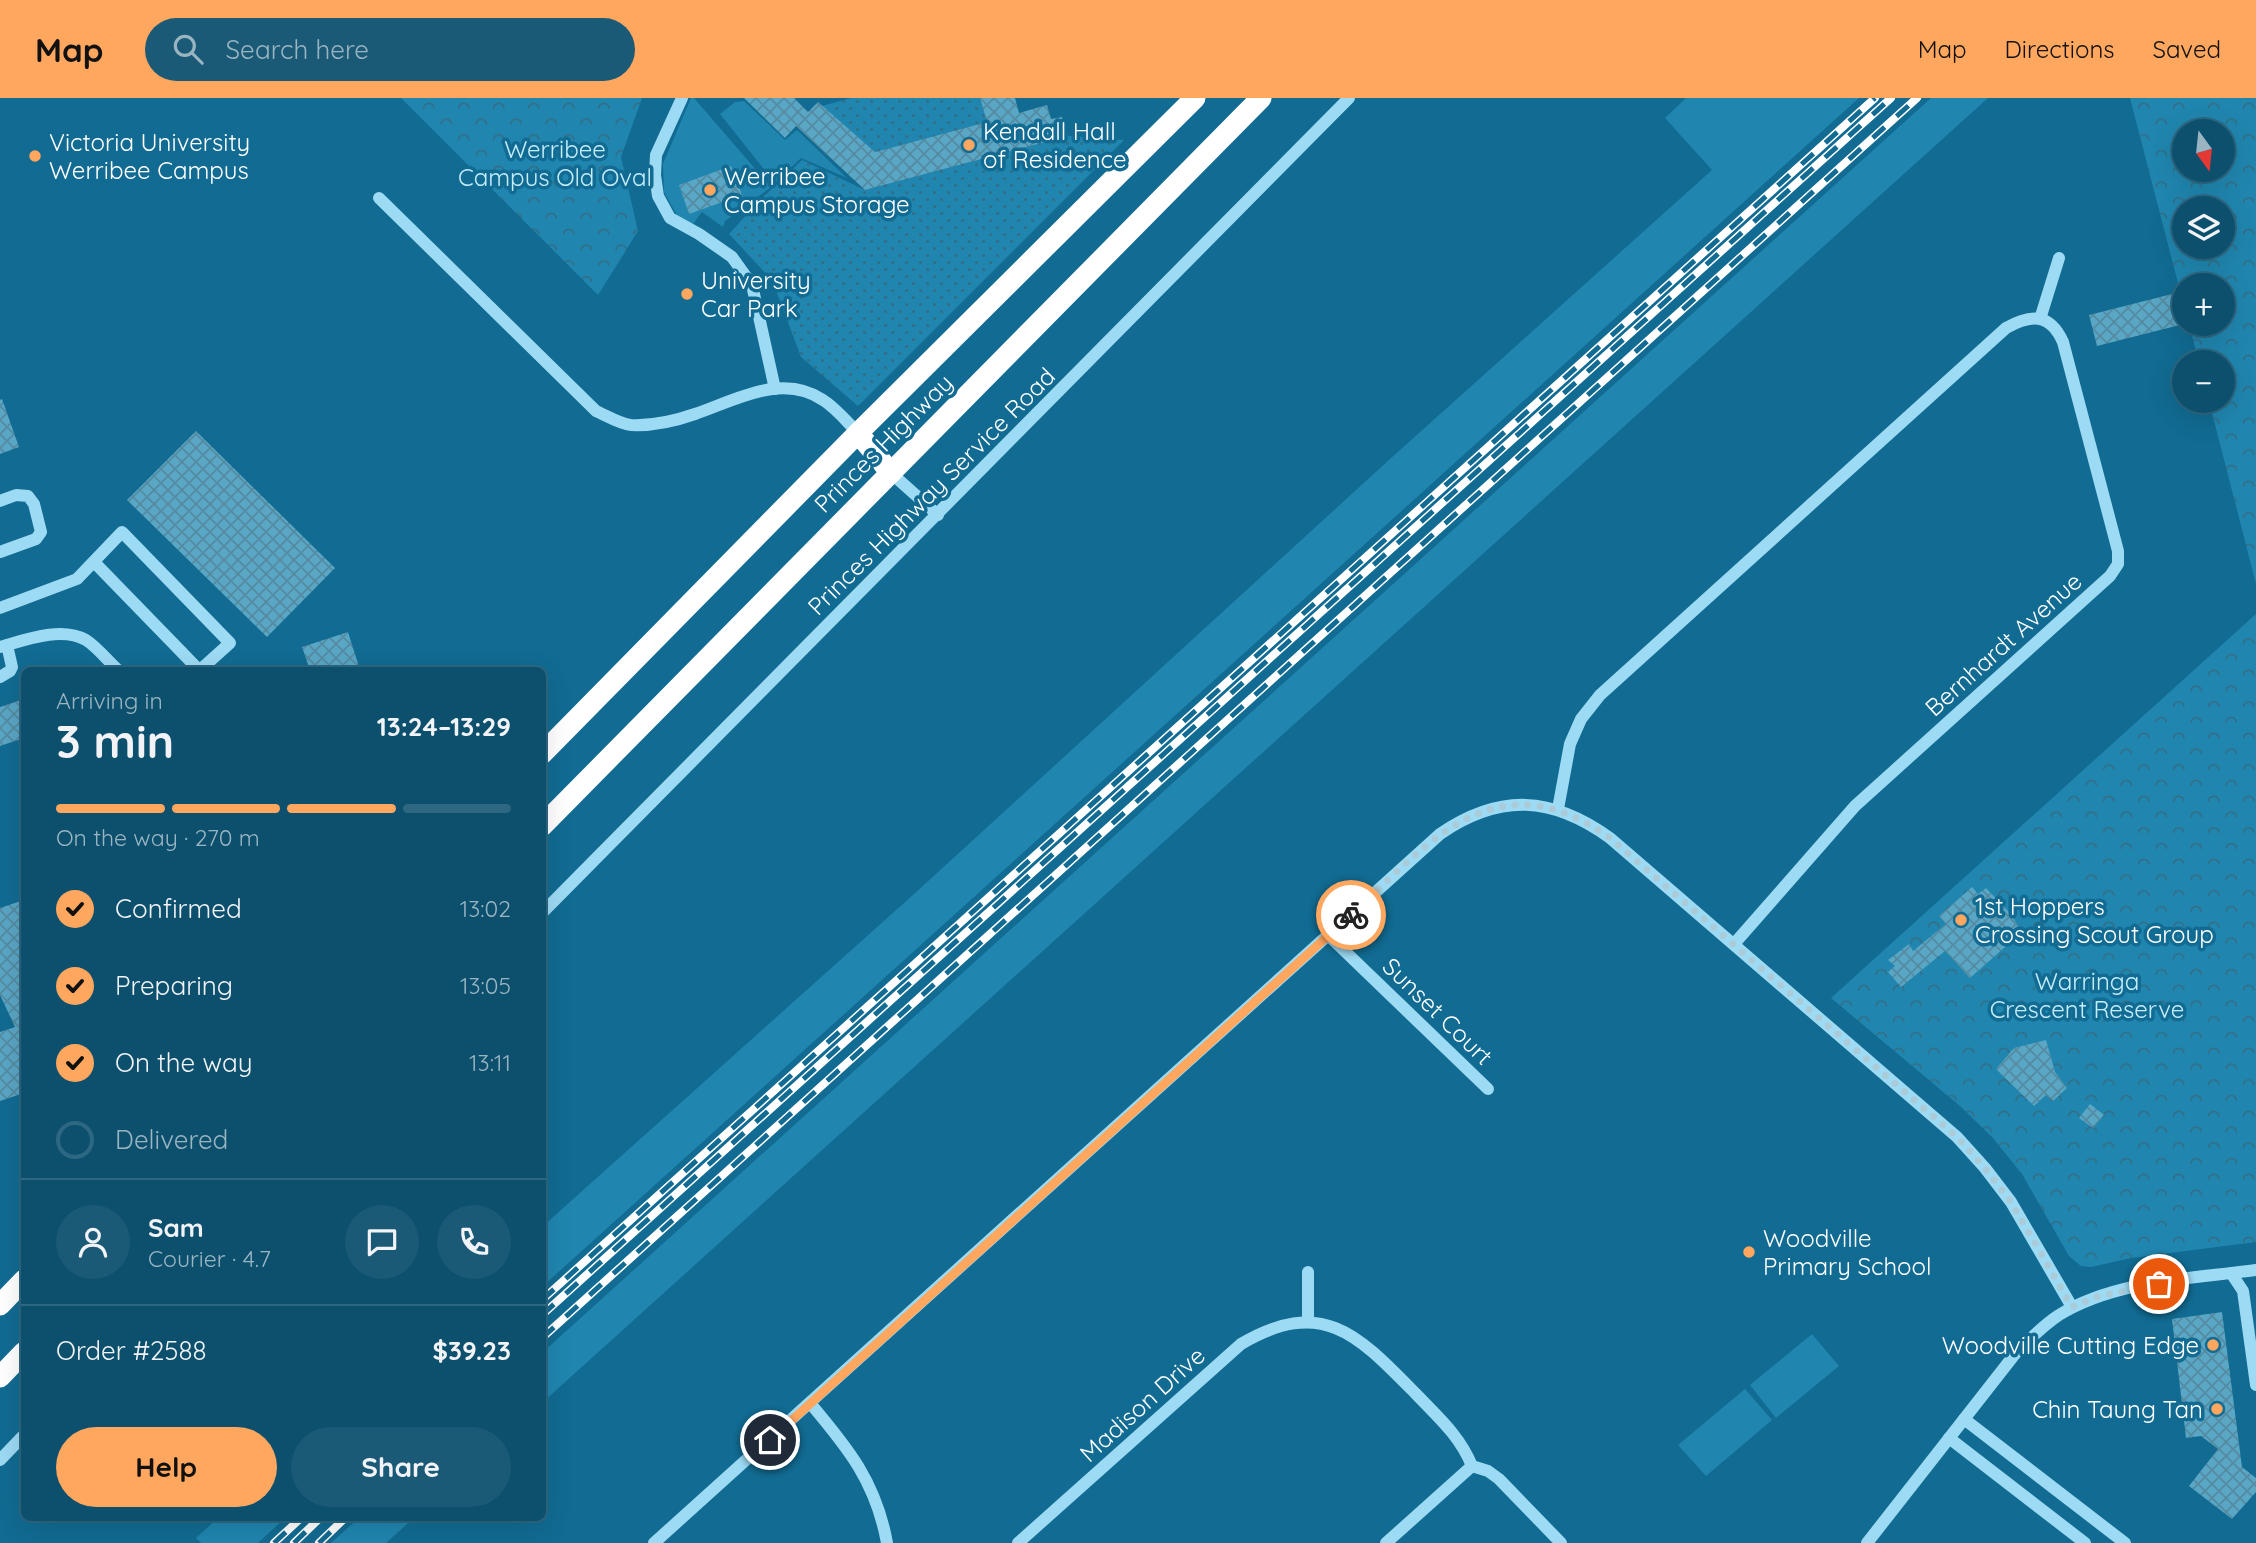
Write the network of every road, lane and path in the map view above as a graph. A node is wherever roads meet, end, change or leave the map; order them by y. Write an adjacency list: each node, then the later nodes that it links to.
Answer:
1 (682, 98): 8 (street)
2 (1195, 98): 9 (highway, Princes Highway)
3 (1261, 98): 10 (highway, Princes Highway)
4 (1349, 98): 12 (street, Princes Highway Service Road)
5 (379, 198): 8 (street)
6 (2059, 258): 7 (street)
7 (2040, 319): 22 (street); 26 (street, Bernhardt Avenue)
8 (775, 389): 9 (street)
9 (858, 433): 10 (highway); 21 (highway, Princes Highway)
10 (891, 472): 12 (street); 23 (highway, Princes Highway)
11 (0, 500): 13 (street)
12 (938, 515): 24 (street, Princes Highway Service Road)
13 (0, 552)
14 (94, 562): 15 (street); 18 (street); 19 (street)
15 (0, 608)
16 (3, 646): 17 (street); 20 (street)
17 (115, 667)
18 (197, 667)
19 (203, 667)
20 (0, 677)
21 (546, 750)
22 (1558, 809): 25 (street); 26 (street)
23 (546, 822)
24 (546, 909)
25 (1328, 935): 27 (street, Sunset Court); 38 (street)
26 (1734, 944): 33 (street)
27 (1488, 1089)
28 (2256, 1270): 30 (street)
29 (1308, 1272): 34 (street)
30 (2231, 1273): 33 (street); 37 (street)
31 (21, 1283): 32 (highway)
32 (0, 1305)
33 (2072, 1307): 39 (street)
34 (1308, 1322): 43 (street, Madison Drive); 46 (street, Madison Drive)
35 (21, 1355): 36 (highway)
36 (0, 1377)
37 (2256, 1385)
38 (810, 1403): 44 (street); 45 (street)
39 (1964, 1419): 41 (street); 51 (street)
40 (21, 1438): 42 (street)
41 (1949, 1438): 49 (street); 50 (street)
42 (0, 1460)
43 (1472, 1466): 47 (street); 48 (street)
44 (654, 1543)
45 (887, 1543)
46 (1018, 1543)
47 (1386, 1543)
48 (1561, 1543)
49 (1867, 1543)
50 (2085, 1543)
51 (2125, 1543)

